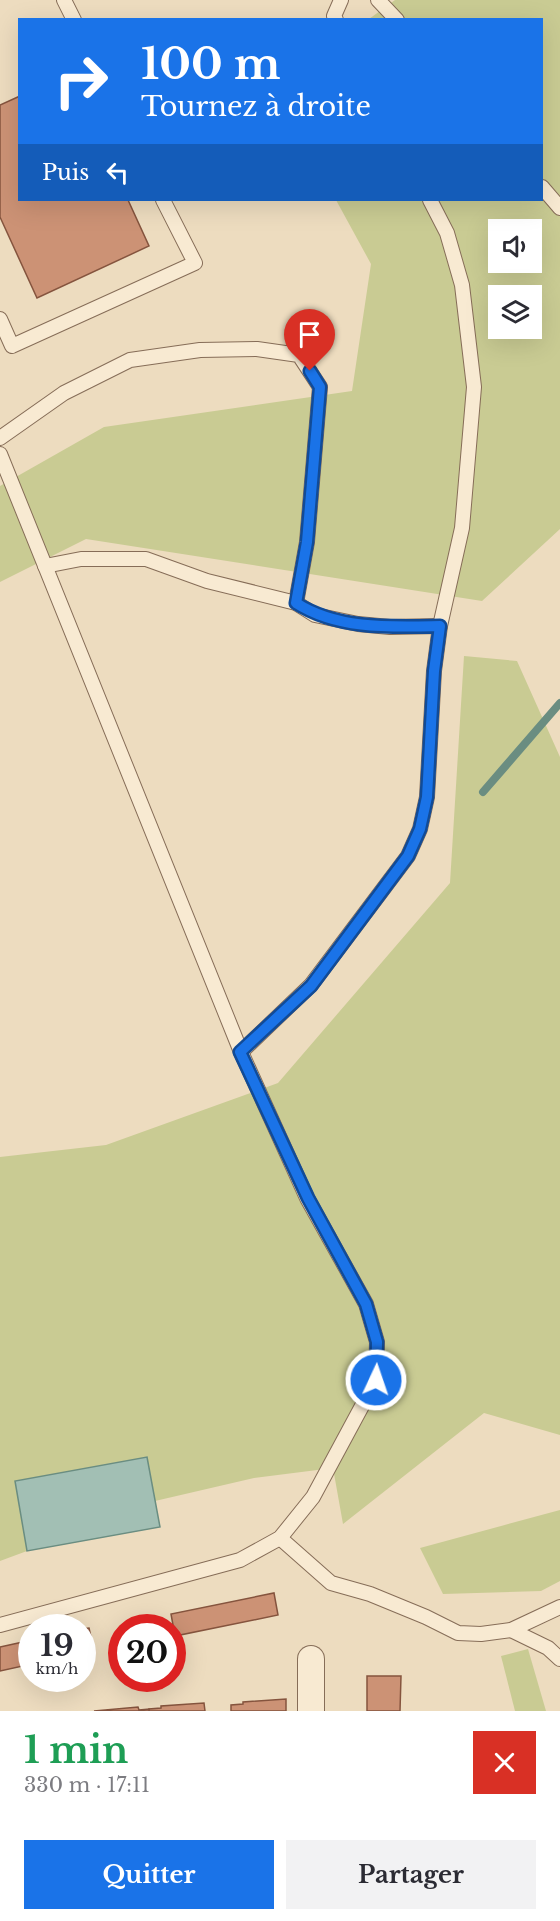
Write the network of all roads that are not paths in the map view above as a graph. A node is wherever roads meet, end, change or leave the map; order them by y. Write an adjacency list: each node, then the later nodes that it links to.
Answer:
1 (64, 0): 4 (lane)
2 (341, 0): 5 (lane)
3 (378, 0): 6 (lane)
4 (73, 18)
5 (335, 18)
6 (396, 18)
7 (543, 188): 10 (lane)
8 (164, 201): 11 (lane)
9 (431, 201): 16 (lane)
10 (560, 208)
11 (0, 319)
12 (0, 438): 15 (lane)
13 (0, 454): 14 (lane)
14 (45, 566): 15 (lane); 17 (lane)
15 (296, 603): 16 (lane)
16 (440, 626): 17 (lane)
17 (240, 1052): 18 (lane)
18 (280, 1538): 20 (lane); 21 (lane)
19 (560, 1607): 21 (lane)
20 (0, 1625)
21 (511, 1630): 23 (lane)
22 (311, 1659): 24 (street)
23 (560, 1659)
24 (311, 1711)

